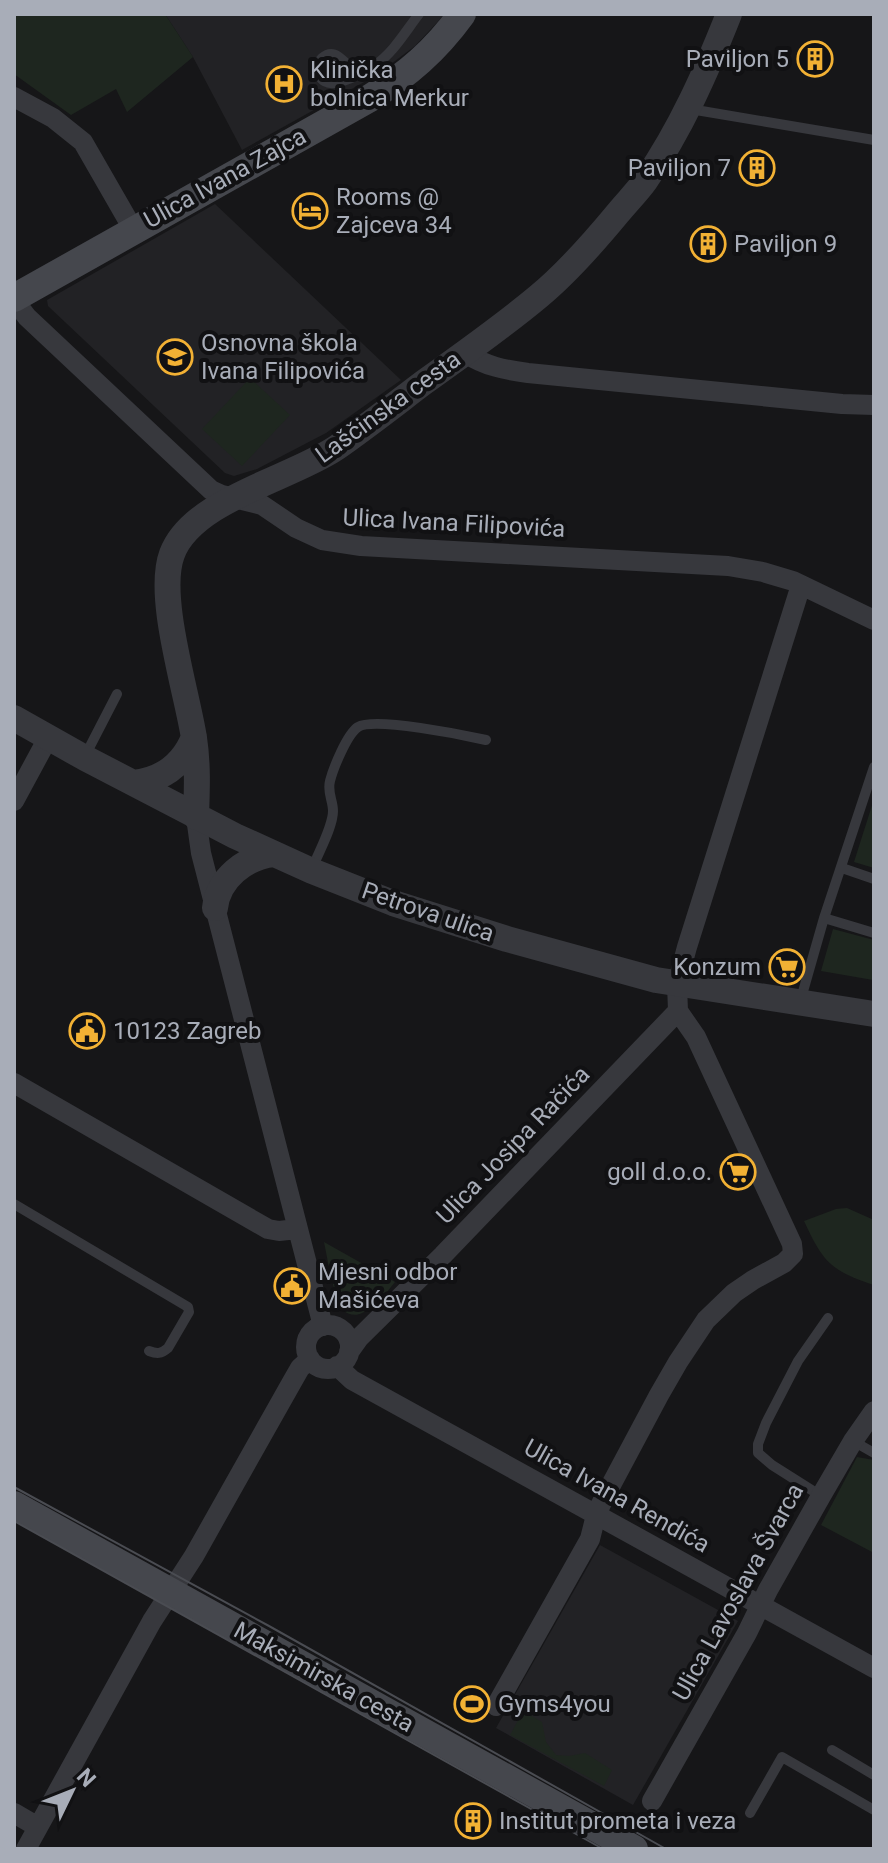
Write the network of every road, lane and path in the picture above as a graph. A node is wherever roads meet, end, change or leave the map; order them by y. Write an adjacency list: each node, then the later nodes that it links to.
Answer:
1 (419, 14): 4 (lane)
2 (462, 14): 8 (main road, Ulica Ivana Zajca)
3 (729, 14): 6 (street, Laščinska cesta)
4 (366, 71)
5 (14, 97): 8 (street)
6 (688, 109): 7 (lane); 10 (street, Laščinska cesta)
7 (874, 140)
8 (133, 229): 9 (main road, Ulica Ivana Zajca)
9 (14, 299): 12 (street, Ulica Ivana Filipovića)
10 (465, 353): 11 (street); 12 (street, Laščinska cesta)
11 (874, 405)
12 (234, 498): 13 (street, Ulica Ivana Filipovića); 17 (street, Laščinska cesta)
13 (801, 585): 14 (street, Ulica Ivana Filipovića); 32 (street)
14 (874, 620)
15 (117, 694): 20 (lane)
16 (14, 718): 18 (street, Petrova ulica)
17 (194, 737): 22 (street); 24 (street, Laščinska cesta)
18 (48, 738): 20 (street, Petrova ulica); 23 (street)
19 (486, 740): 27 (lane)
20 (85, 758): 22 (street, Petrova ulica)
21 (874, 767): 26 (lane)
22 (133, 783): 24 (street, Petrova ulica)
23 (14, 801)
24 (196, 817): 25 (street, Petrova ulica); 29 (street)
25 (274, 854): 27 (street, Petrova ulica); 29 (street)
26 (842, 868): 28 (lane); 30 (lane)
27 (312, 871): 32 (street, Petrova ulica)
28 (874, 879)
29 (215, 908): 38 (street)
30 (824, 918): 31 (lane); 33 (lane)
31 (874, 933)
32 (677, 984): 33 (street, Petrova ulica); 34 (street)
33 (799, 1004): 35 (street, Petrova ulica)
34 (678, 1011): 43 (street, Ulica Josipa Račića); 49 (street)
35 (874, 1014)
36 (14, 1083): 38 (street)
37 (14, 1204): 41 (lane)
38 (297, 1229): 40 (street)
39 (828, 1318): 47 (lane)
40 (323, 1326): 42 (street); 43 (street)
41 (149, 1351)
42 (310, 1359): 43 (street); 50 (street)
43 (343, 1359): 49 (street, Ulica Ivana Rendića)
44 (874, 1411): 45 (street, Ulica Lavoslava Švarca)
45 (853, 1441): 46 (lane); 47 (street, Ulica Lavoslava Švarca)
46 (874, 1453)
47 (821, 1496): 51 (street, Ulica Lavoslava Švarca)
48 (14, 1505): 50 (main road, Maksimirska cesta)
49 (596, 1515): 51 (street, Ulica Ivana Rendića); 53 (street)
50 (172, 1592): 60 (street); 62 (main road, Maksimirska cesta)
51 (761, 1605): 52 (street, Ulica Ivana Rendića); 56 (street, Ulica Lavoslava Švarca)
52 (874, 1668)
53 (496, 1706)
54 (832, 1750): 55 (lane)
55 (874, 1775)
56 (652, 1801)
57 (874, 1810): 59 (lane)
58 (14, 1813): 60 (street)
59 (750, 1813)
60 (38, 1827): 61 (street)
61 (26, 1849)
62 (634, 1849)

